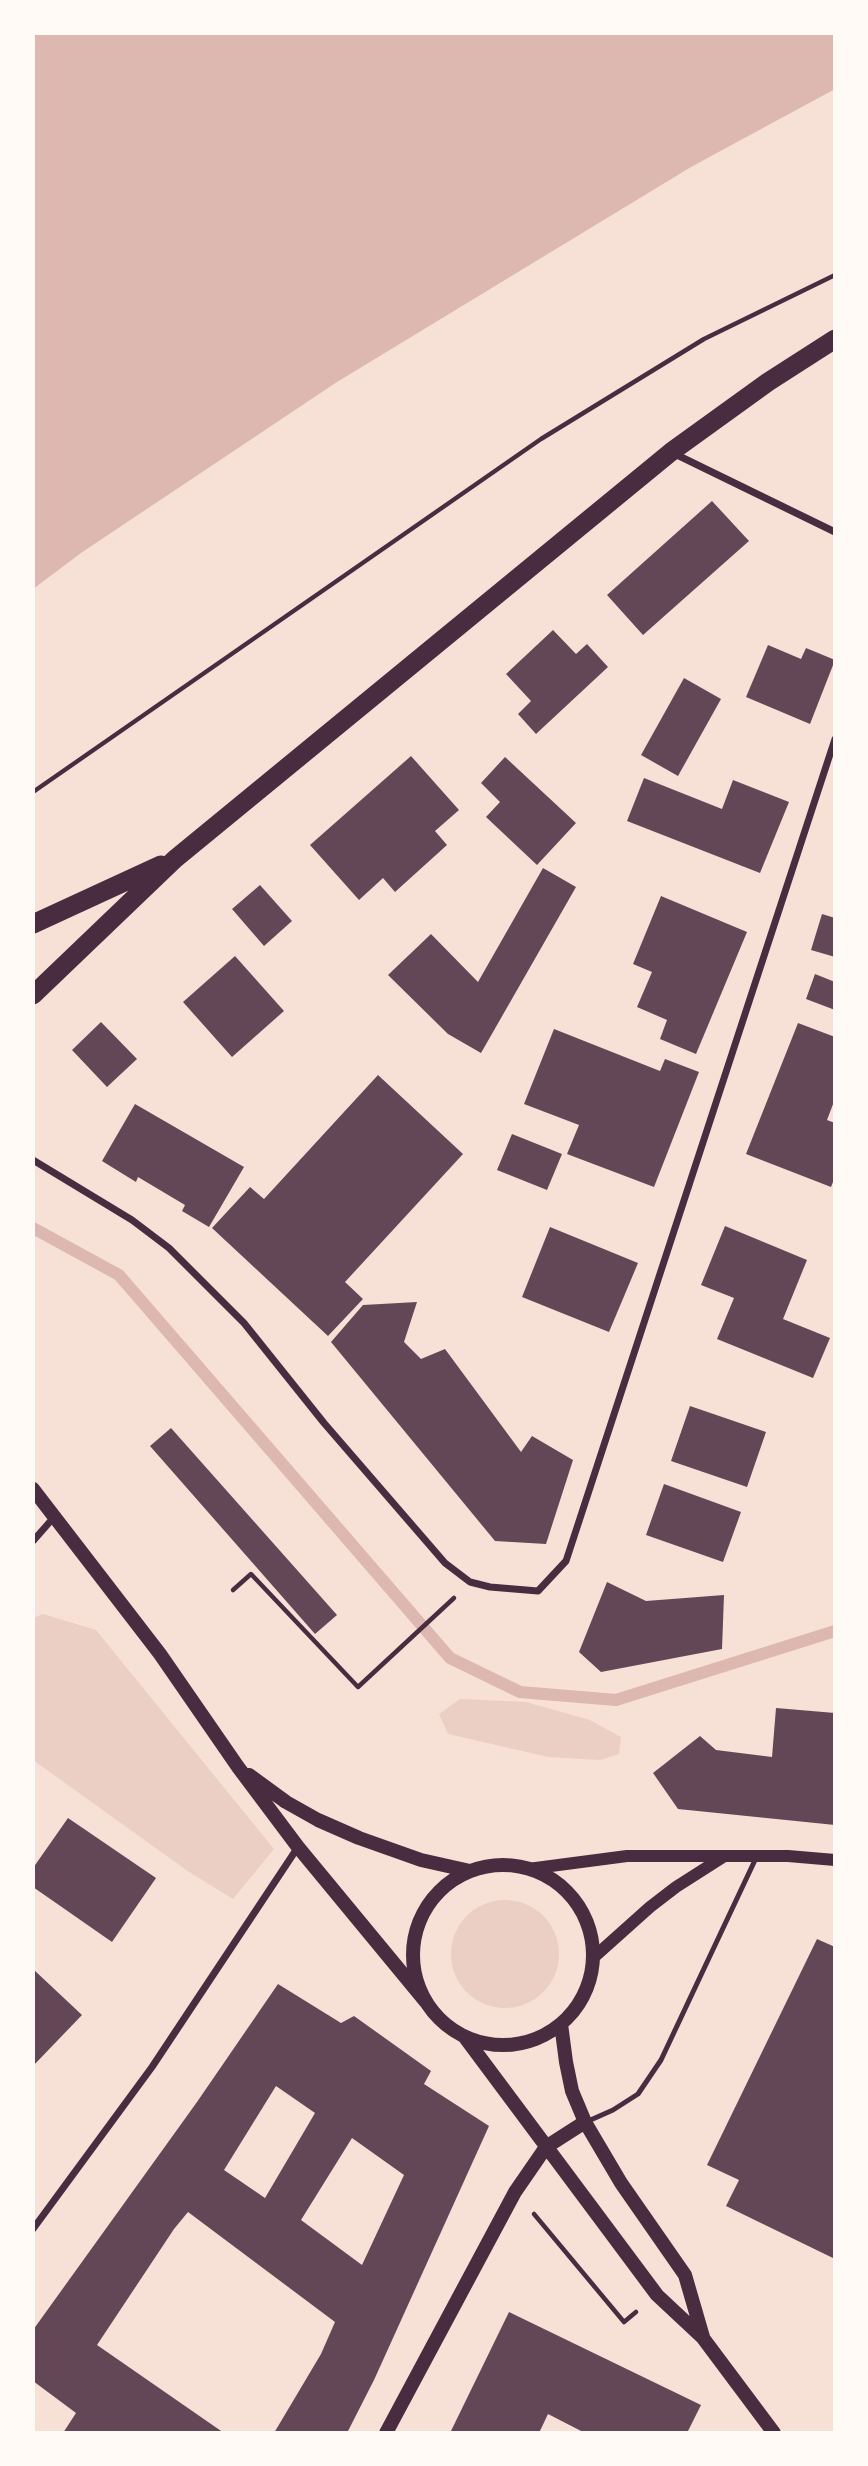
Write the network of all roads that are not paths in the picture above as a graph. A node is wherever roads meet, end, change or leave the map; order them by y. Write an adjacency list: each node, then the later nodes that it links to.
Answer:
1 (835, 339): 2 (highway)
2 (671, 452): 3 (street); 5 (highway)
3 (835, 531)
4 (835, 740): 8 (street)
5 (175, 859): 6 (highway); 7 (highway)
6 (33, 925)
7 (33, 995)
8 (33, 1160)
9 (33, 1489): 10 (main road)
10 (55, 1516): 11 (street); 12 (main road)
11 (33, 1541)
12 (238, 1767): 13 (main road); 18 (main road)
13 (298, 1847): 20 (main road); 25 (street)
14 (757, 1856): 15 (street); 16 (street); 23 (lane)
15 (724, 1857): 17 (street); 19 (street)
16 (835, 1860)
17 (528, 1869): 18 (main road); 19 (main road)
18 (470, 1871): 20 (main road)
19 (593, 1958): 21 (main road)
20 (426, 2002): 22 (main road)
21 (562, 2024): 22 (main road); 23 (main road)
22 (464, 2036): 24 (main road)
23 (585, 2122): 24 (main road); 26 (main road)
24 (546, 2147): 26 (main road); 27 (main road)
25 (33, 2229)
26 (703, 2338): 28 (main road)
27 (386, 2433)
28 (774, 2433)

